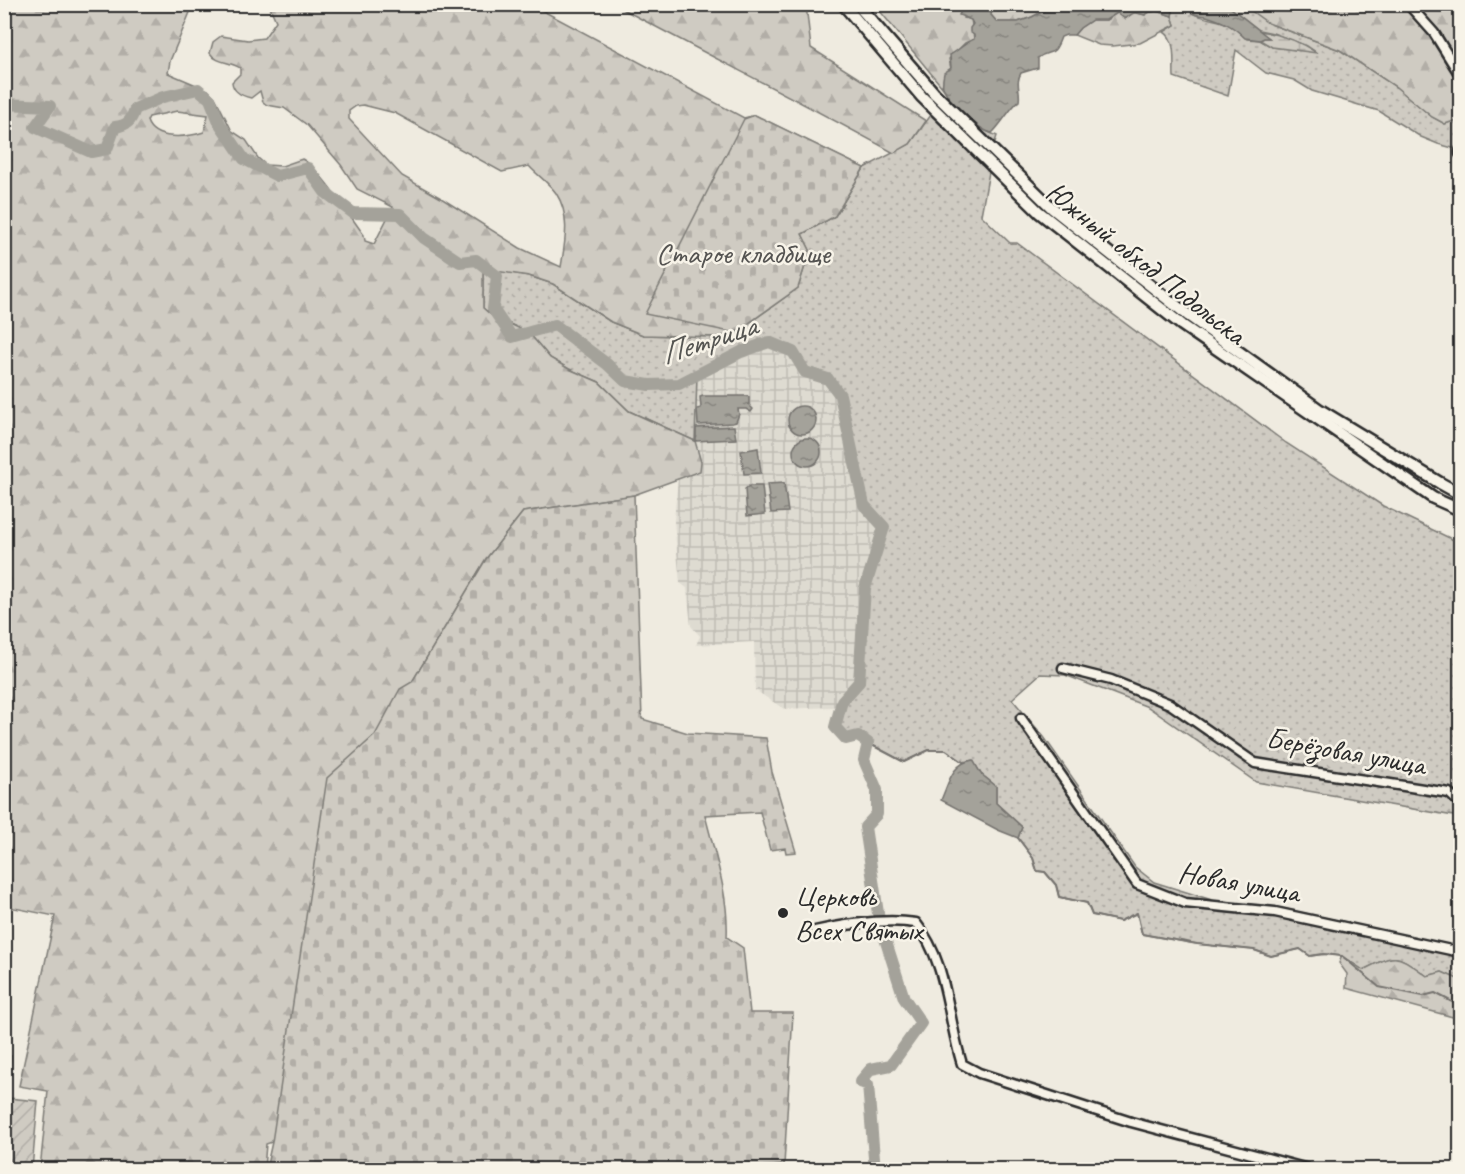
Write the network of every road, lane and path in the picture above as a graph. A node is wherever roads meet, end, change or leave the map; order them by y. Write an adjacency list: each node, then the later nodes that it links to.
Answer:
1 (843, 4): 6 (main road, Южный обход Подольска)
2 (857, 4): 5 (main road, Южный обход Подольска)
3 (1408, 4): 4 (street)
4 (1461, 75)
5 (1461, 494)
6 (1461, 510)
7 (1063, 668): 9 (street, Берёзовая улица)
8 (1021, 718): 11 (street, Новая улица)
9 (1461, 802)
10 (815, 931): 12 (street)
11 (1461, 952)
12 (1312, 1170)

